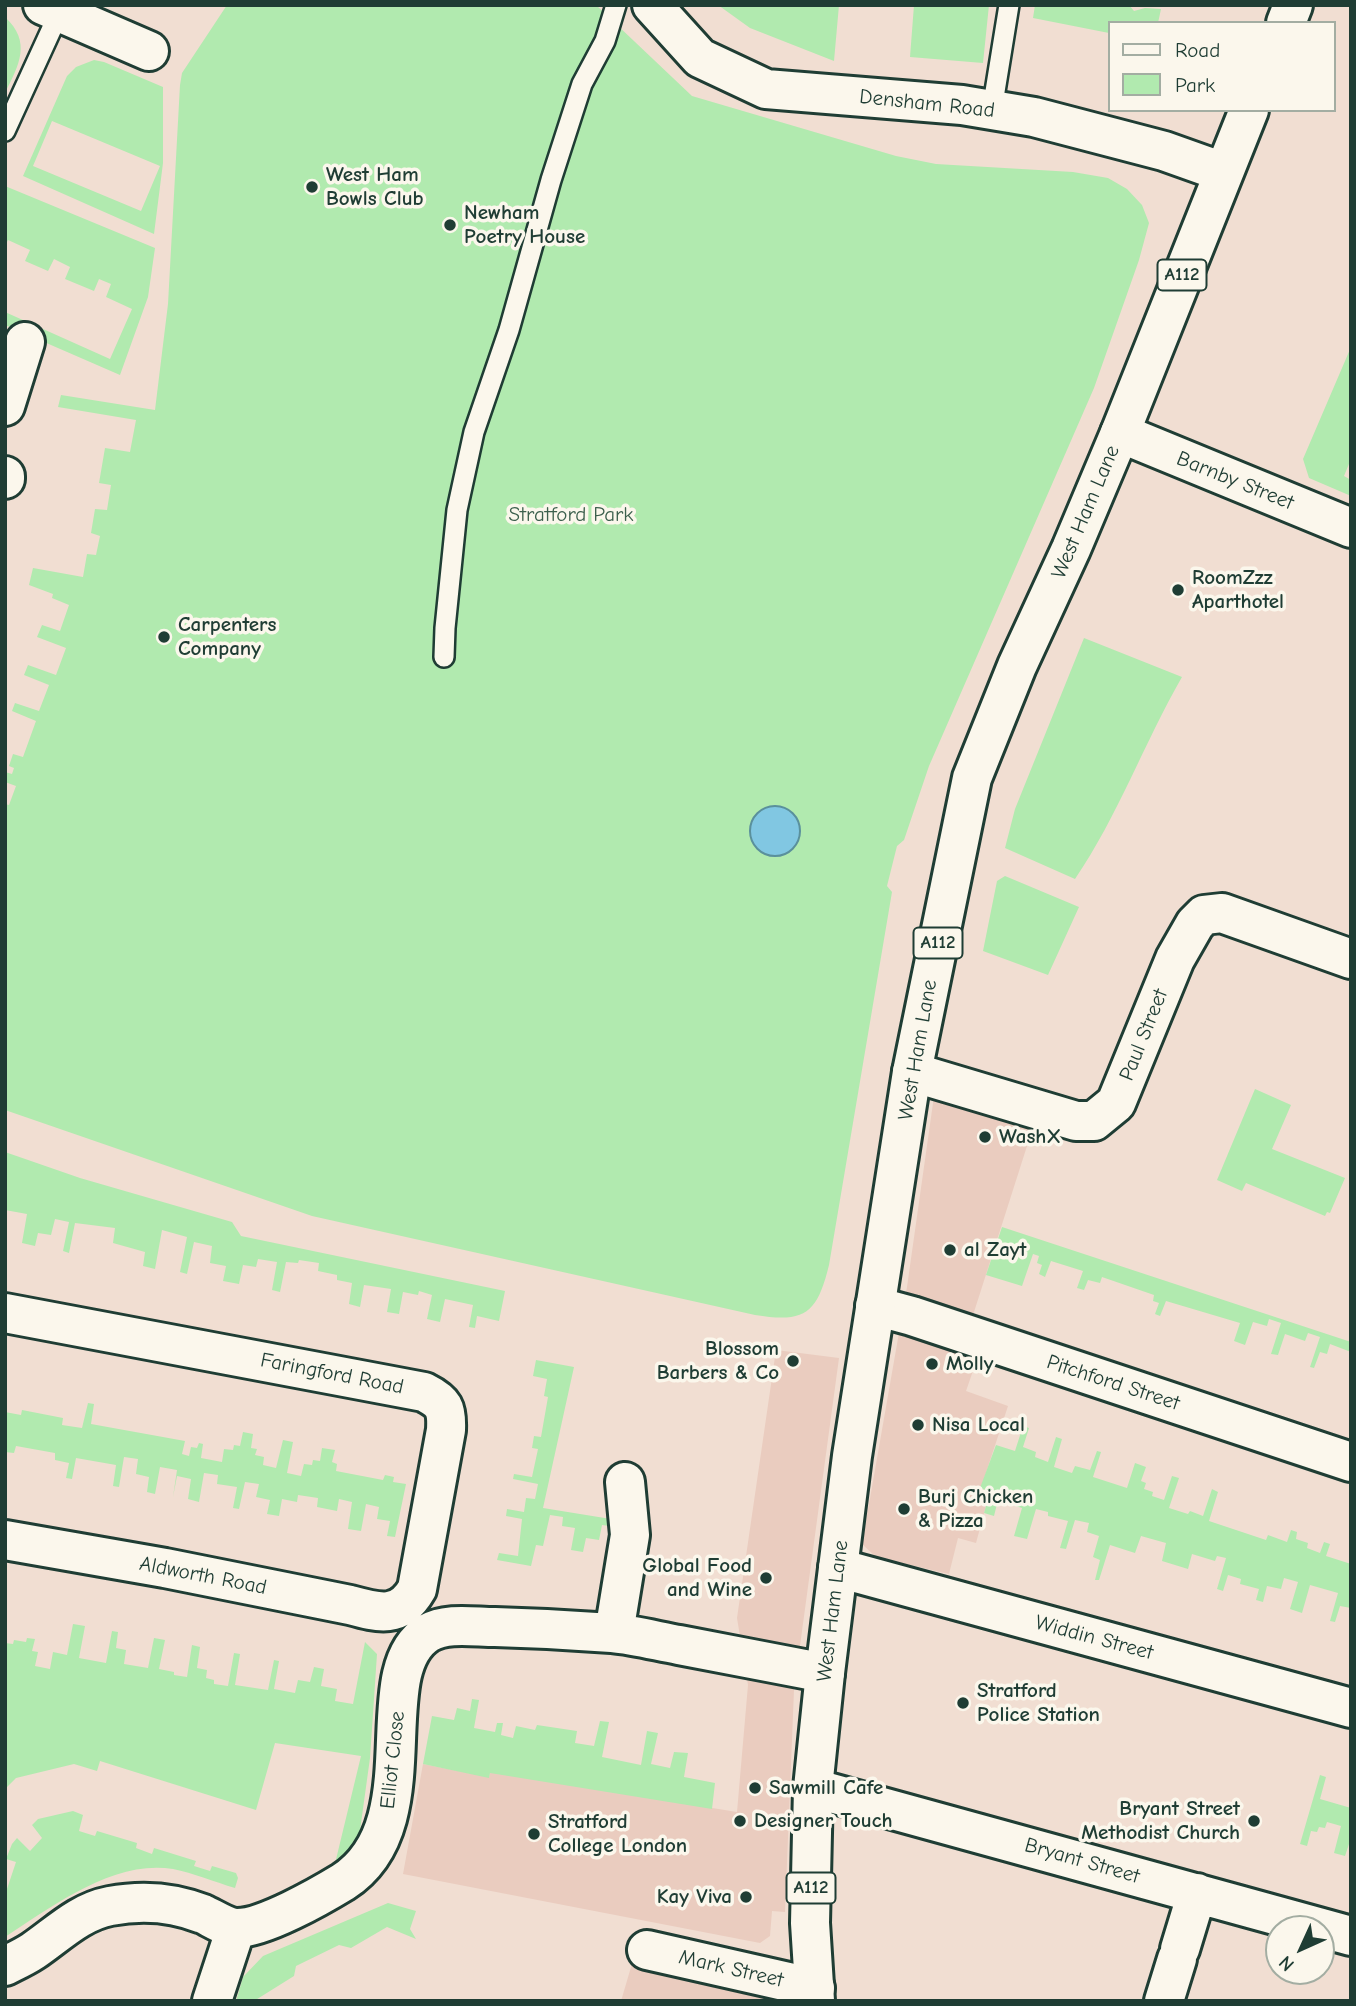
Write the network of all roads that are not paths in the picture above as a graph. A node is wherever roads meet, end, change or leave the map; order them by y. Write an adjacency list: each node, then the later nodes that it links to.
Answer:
1 (616, 5): 14 (lane)
2 (652, 5): 6 (street, Densham Road)
3 (1009, 5): 6 (lane)
4 (51, 9): 5 (street); 8 (lane)
5 (149, 51)
6 (992, 110): 9 (street, Densham Road)
7 (1248, 112): 9 (street, West Ham Lane / A112)
8 (5, 131)
9 (1223, 172): 12 (street, West Ham Lane / A112)
10 (25, 342): 11 (street)
11 (5, 406)
12 (1120, 433): 13 (street, Barnby Street); 16 (street, West Ham Lane / A112)
13 (1351, 528)
14 (444, 657)
15 (1351, 959): 16 (street, Paul Street)
16 (912, 1072): 17 (street, West Ham Lane / A112)
17 (874, 1306): 19 (street, Pitchford Street); 22 (street, West Ham Lane / A112)
18 (5, 1313): 23 (street, Faringford Road)
19 (1351, 1462)
20 (625, 1482): 24 (street)
21 (5, 1540): 23 (street, Aldworth Road)
22 (838, 1568): 25 (street, West Ham Lane / A112); 26 (street, Widdin Street)
23 (411, 1623): 24 (street, Aldworth Road); 29 (street, Elliot Close)
24 (614, 1633): 25 (street, Aldworth Road)
25 (825, 1673): 27 (street, West Ham Lane / A112)
26 (1351, 1709)
27 (813, 1788): 28 (street, Bryant Street); 33 (street, West Ham Lane / A112)
28 (1198, 1893): 30 (street, Bryant Street); 35 (street)
29 (236, 1928): 32 (street); 34 (street)
30 (1351, 1936)
31 (647, 1950): 33 (street, Mark Street)
32 (5, 1966)
33 (815, 1994)
34 (212, 2001)
35 (1164, 2001)

